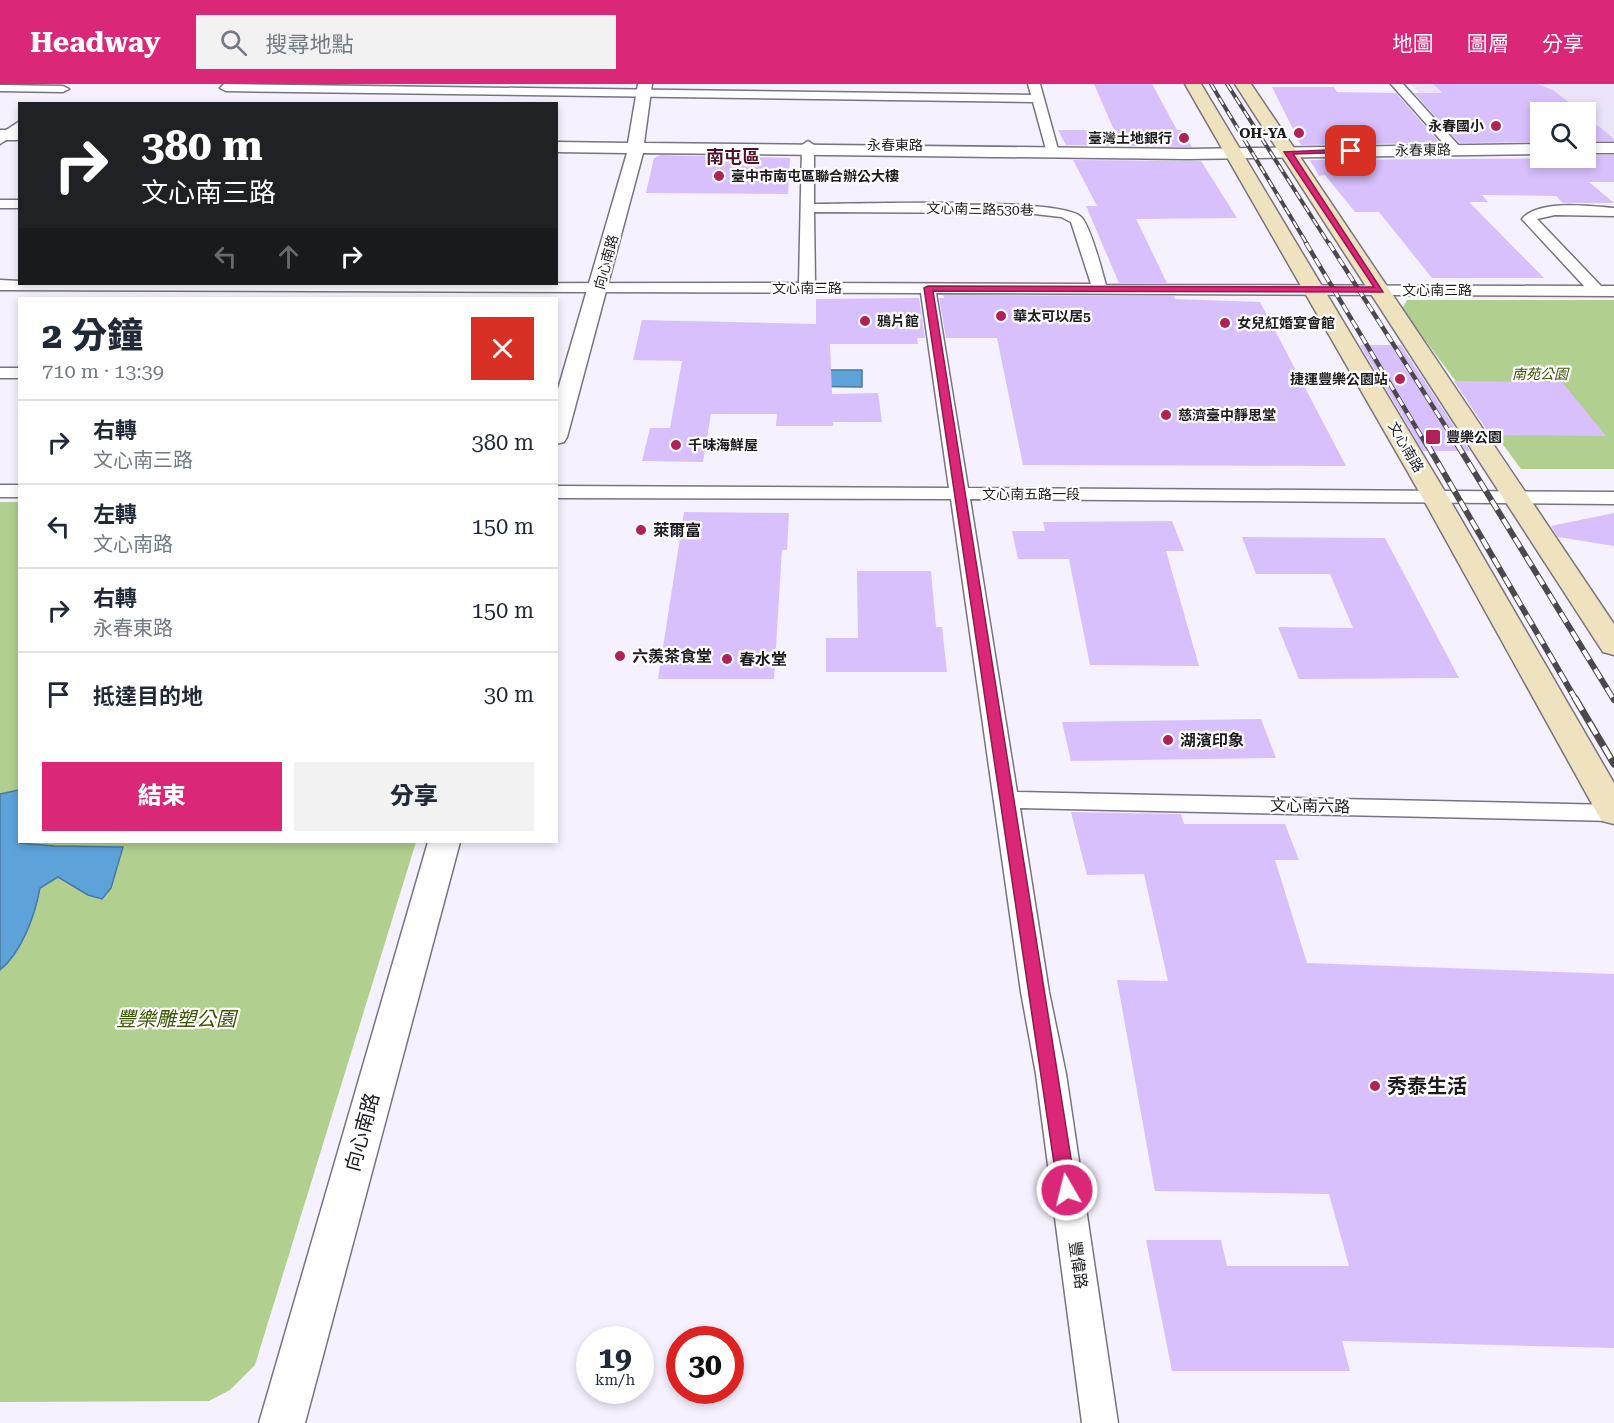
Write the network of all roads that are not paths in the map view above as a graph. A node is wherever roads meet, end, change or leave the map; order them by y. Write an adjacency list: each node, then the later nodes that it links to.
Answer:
1 (231, 84): 7 (street)
2 (1034, 84): 10 (street)
3 (1192, 84): 22 (main road, 文心南路)
4 (1243, 84): 23 (main road)
5 (1397, 84): 21 (street)
6 (66, 86): 8 (street); 11 (street)
7 (439, 87): 9 (street); 12 (street)
8 (0, 88)
9 (644, 89): 10 (street); 14 (street, 向心南路)
10 (1038, 99): 20 (street)
11 (47, 102)
12 (431, 102)
13 (558, 142): 14 (street, 永春東路)
14 (636, 146): 15 (street, 永春東路); 16 (street, 永春東路); 32 (street, 向心南路)
15 (558, 147)
16 (809, 148): 20 (street, 永春東路); 26 (street)
17 (1530, 148): 21 (street, 永春東路)
18 (1596, 148): 19 (street)
19 (1614, 148)
20 (1052, 150): 22 (street, 永春東路)
21 (1456, 150): 23 (street, 永春東路)
22 (1233, 152): 23 (street, 永春東路); 36 (main road, 文心南路)
23 (1288, 152): 37 (main road)
24 (0, 204): 25 (street)
25 (18, 204)
26 (808, 208): 33 (street); 35 (street, 文心南三路530巷)
27 (1614, 212): 38 (street)
28 (0, 285): 29 (street, 文心南三路)
29 (18, 285)
30 (195, 285): 40 (street)
31 (330, 285): 32 (street, 文心南三路)
32 (598, 287): 33 (street, 文心南三路); 43 (street, 向心南路)
33 (807, 288): 34 (street, 文心南三路)
34 (928, 288): 35 (street, 文心南三路); 47 (street, 豐偉路)
35 (1100, 289): 36 (street, 文心南三路)
36 (1314, 290): 37 (street, 文心南三路); 48 (main road, 文心南路)
37 (1380, 290): 38 (street, 文心南三路); 49 (main road)
38 (1597, 291): 39 (street, 文心南三路)
39 (1614, 291)
40 (185, 297)
41 (0, 374): 42 (street)
42 (18, 374)
43 (558, 430)
44 (0, 491): 45 (street)
45 (18, 491)
46 (558, 492): 47 (street, 文心南五路一段)
47 (959, 493): 48 (street, 文心南五路一段); 52 (street, 豐偉路)
48 (1434, 495): 49 (street, 文心南五路一段); 53 (main road, 文心南路)
49 (1517, 498): 50 (street); 51 (main road)
50 (1614, 498)
51 (1614, 646)
52 (1006, 800): 53 (street, 文心南六路); 56 (street, 豐偉路)
53 (1614, 813)
54 (444, 843): 55 (street, 向心南路)
55 (282, 1423)
56 (1100, 1423)

